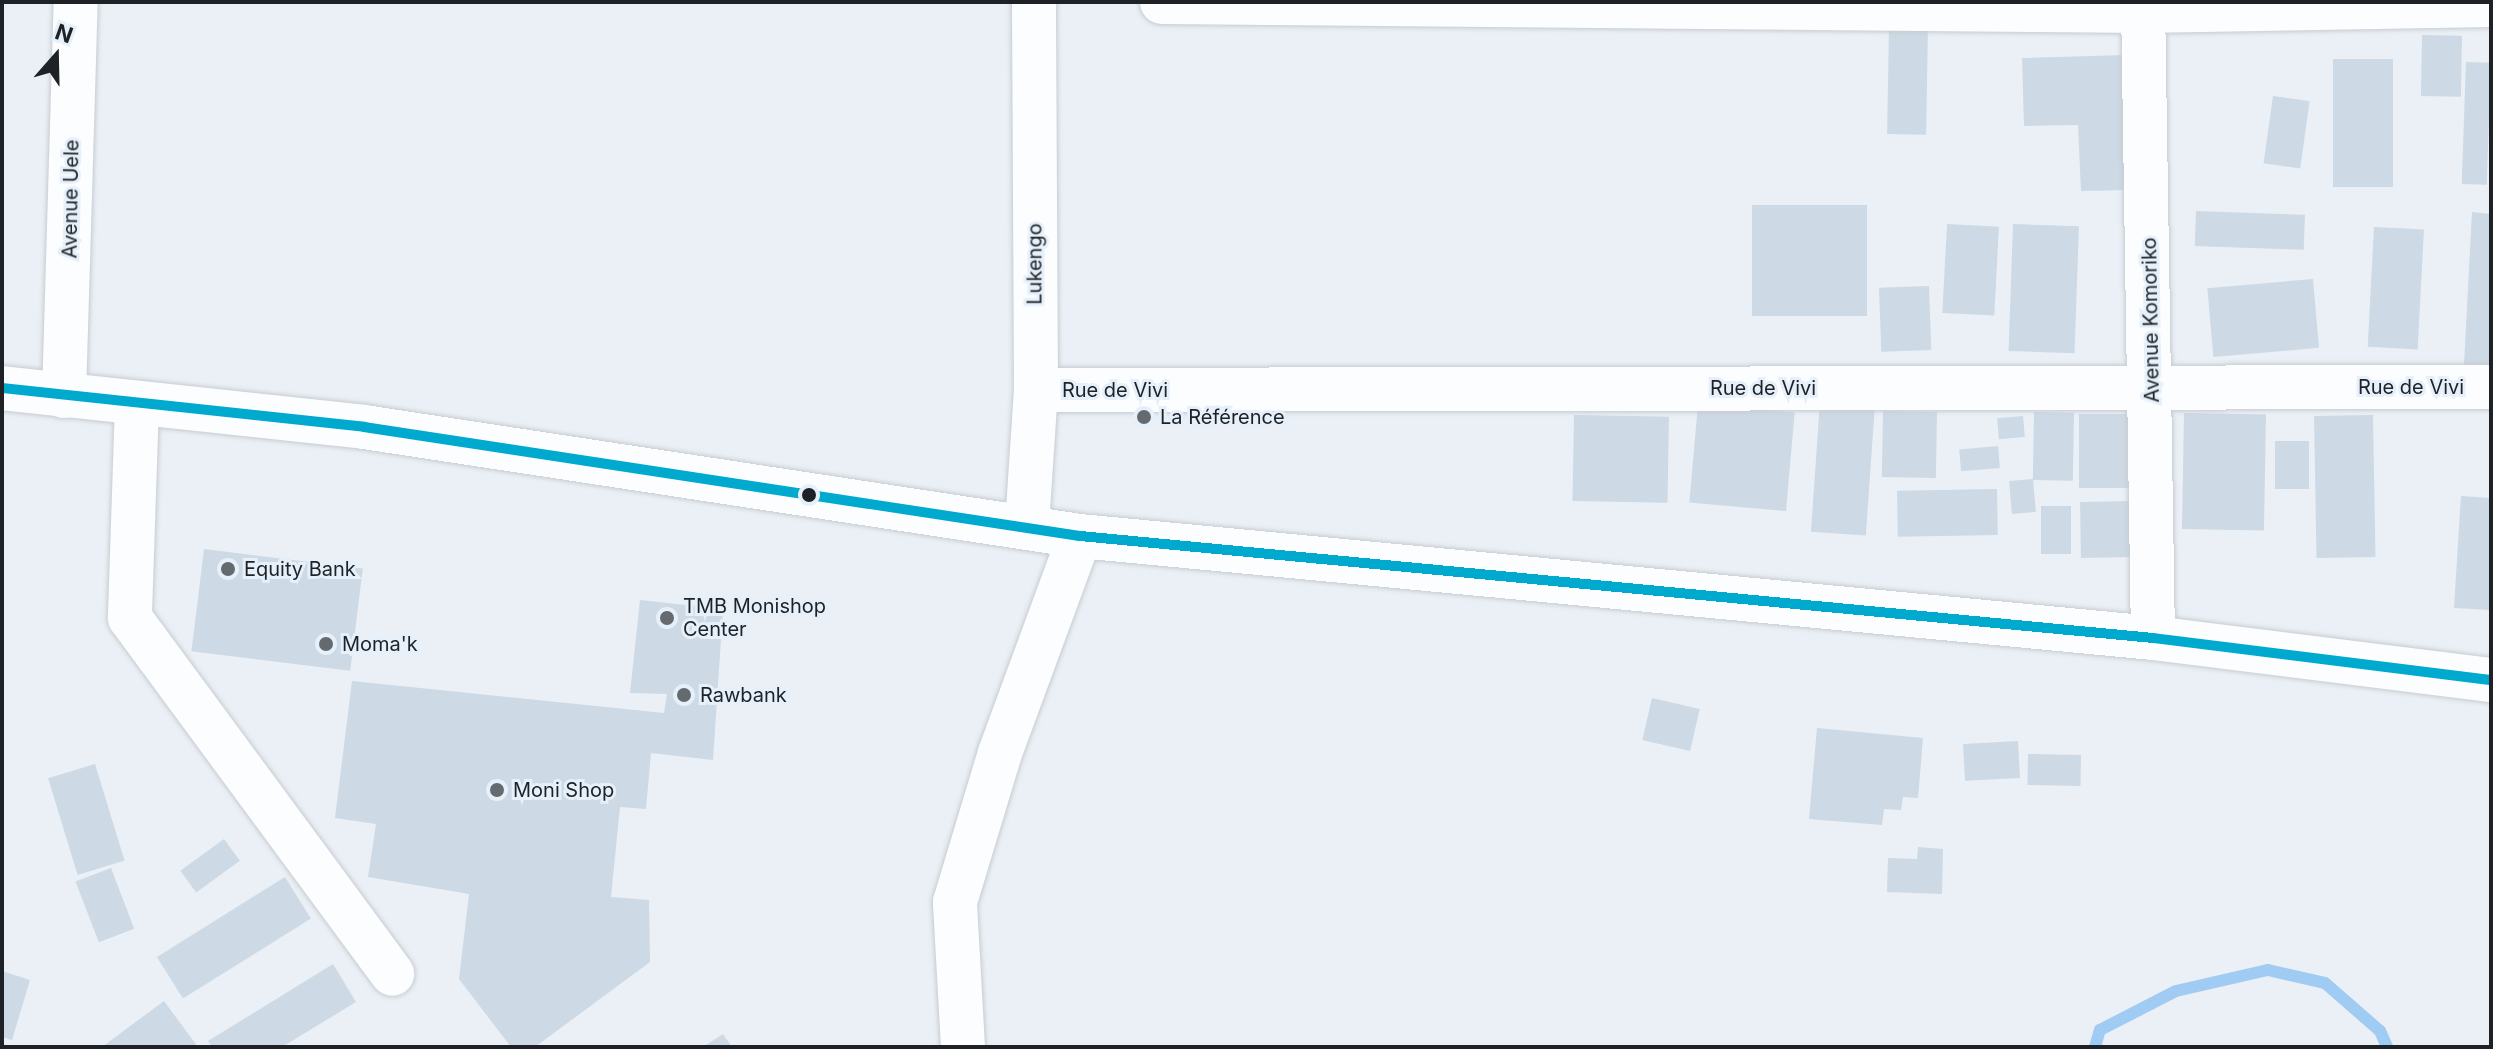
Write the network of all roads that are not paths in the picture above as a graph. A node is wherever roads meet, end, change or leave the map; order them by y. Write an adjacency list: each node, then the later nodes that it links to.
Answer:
1 (76, 2): 10 (street, Avenue Uele)
2 (1034, 2): 9 (street, Lukengo)
3 (1162, 2): 5 (street)
4 (2491, 5): 5 (street)
5 (2143, 6): 6 (street, Avenue Komoriko)
6 (2153, 386): 7 (street, Rue de Vivi); 9 (street, Rue de Vivi); 14 (street, Avenue Komoriko)
7 (2491, 387)
8 (2, 388): 10 (street)
9 (1036, 390): 12 (street, Lukengo)
10 (64, 396): 11 (street)
11 (137, 403): 12 (street); 16 (street)
12 (1027, 525): 13 (street)
13 (1080, 536): 14 (street); 17 (street)
14 (2153, 638): 15 (street)
15 (2491, 680)
16 (392, 974)
17 (963, 1047)

